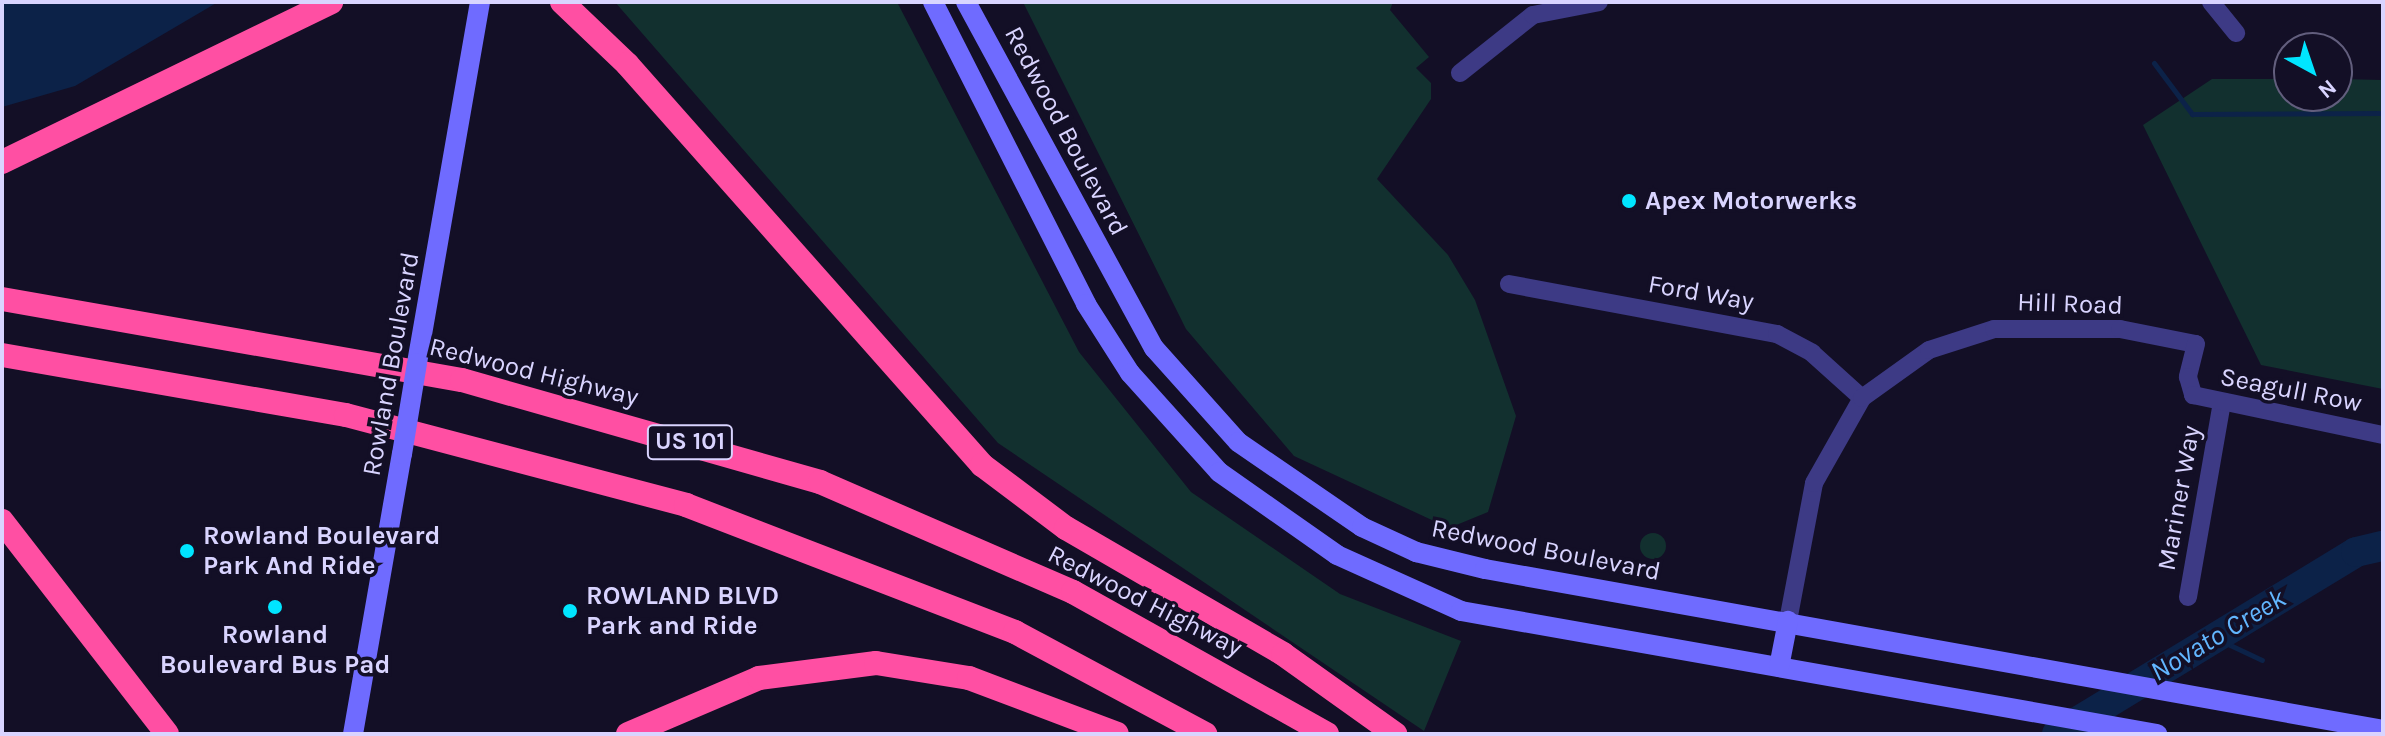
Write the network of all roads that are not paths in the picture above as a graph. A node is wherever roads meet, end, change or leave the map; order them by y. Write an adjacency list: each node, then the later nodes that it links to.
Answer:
1 (331, 2): 13 (highway)
2 (480, 2): 28 (main road, Rowland Boulevard, bridge)
3 (562, 2): 33 (highway)
4 (933, 2): 8 (main road)
5 (1599, 2): 12 (street)
6 (2211, 2): 9 (street)
7 (970, 9): 8 (main road); 10 (main road, Redwood Boulevard)
8 (949, 30): 11 (main road)
9 (2236, 33)
10 (997, 58): 11 (main road); 23 (main road, Redwood Boulevard)
11 (970, 73): 24 (main road)
12 (1460, 73)
13 (2, 162)
14 (1509, 284): 18 (street, Ford Way)
15 (2, 299): 32 (highway, Redwood Highway / US 101)
16 (2196, 344): 18 (street, Hill Road); 19 (street, Seagull Row)
17 (2, 355): 31 (highway, US 101)
18 (1862, 398): 23 (street, Hill Road)
19 (2221, 407): 20 (street, Seagull Row); 22 (street, Mariner Way)
20 (2383, 435)
21 (2, 521): 27 (highway)
22 (2188, 597)
23 (1788, 621): 24 (main road); 25 (main road, Redwood Boulevard)
24 (1779, 667): 34 (main road)
25 (2319, 727): 26 (main road, Redwood Boulevard)
26 (2383, 730)
27 (167, 734)
28 (353, 734)
29 (628, 734): 30 (highway)
30 (1117, 734)
31 (1205, 734)
32 (1327, 734)
33 (1395, 734)
34 (2157, 734)

